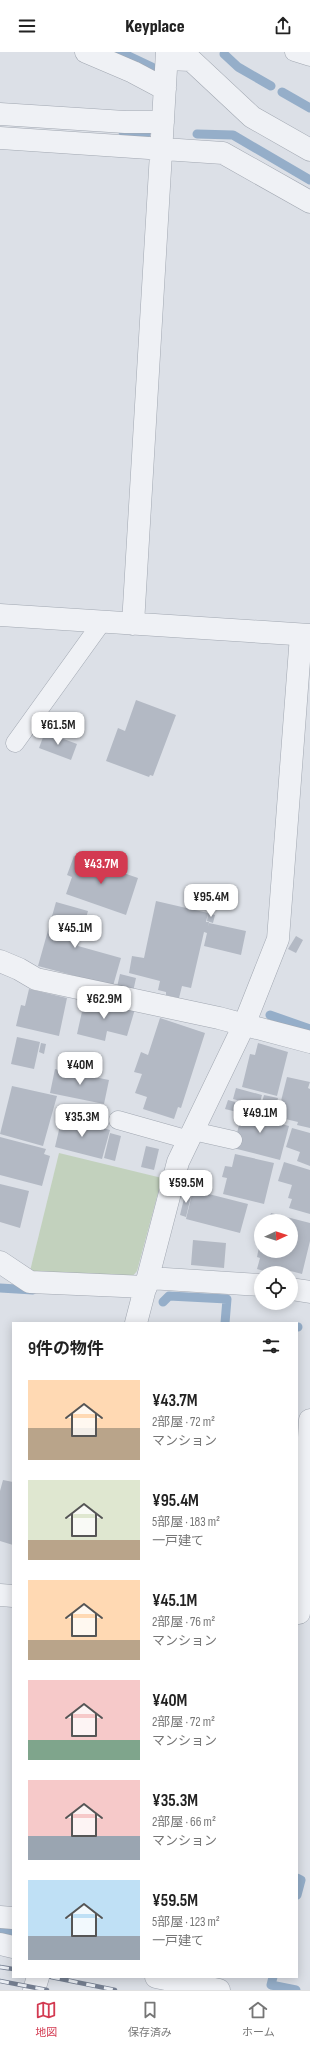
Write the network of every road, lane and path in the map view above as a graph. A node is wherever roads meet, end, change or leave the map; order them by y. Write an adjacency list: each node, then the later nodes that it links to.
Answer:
1 (86, 52): 6 (street)
2 (294, 52): 5 (lane)
3 (167, 55): 4 (street); 6 (street)
4 (196, 56): 11 (street)
5 (310, 57)
6 (165, 89): 8 (street)
7 (0, 114): 8 (street)
8 (163, 122): 10 (street)
9 (0, 138): 10 (street)
10 (161, 149): 12 (street); 15 (street)
11 (310, 150)
12 (310, 202)
13 (0, 615): 14 (street)
14 (102, 622): 15 (street); 17 (lane)
15 (133, 624): 16 (street)
16 (305, 635): 19 (street)
17 (15, 743)
18 (1, 966): 19 (street)
19 (244, 1024): 20 (street); 22 (street)
20 (310, 1042)
21 (118, 1120): 22 (lane)
22 (191, 1136): 23 (lane); 25 (street)
23 (233, 1140)
24 (0, 1262): 25 (street)
25 (147, 1282): 26 (street); 29 (street)
26 (254, 1285)
27 (298, 1290): 28 (street)
28 (310, 1292)
29 (136, 1322)
30 (310, 1420): 31 (street)
31 (309, 1451): 34 (street)
32 (0, 1595): 33 (street)
33 (12, 1596)
34 (302, 1613)
35 (0, 1917): 36 (street)
36 (12, 1918)
37 (0, 1944): 38 (street)
38 (12, 1947)
39 (38, 1978): 41 (street)
40 (161, 1978): 42 (street)
41 (34, 1990)
42 (219, 1990)

